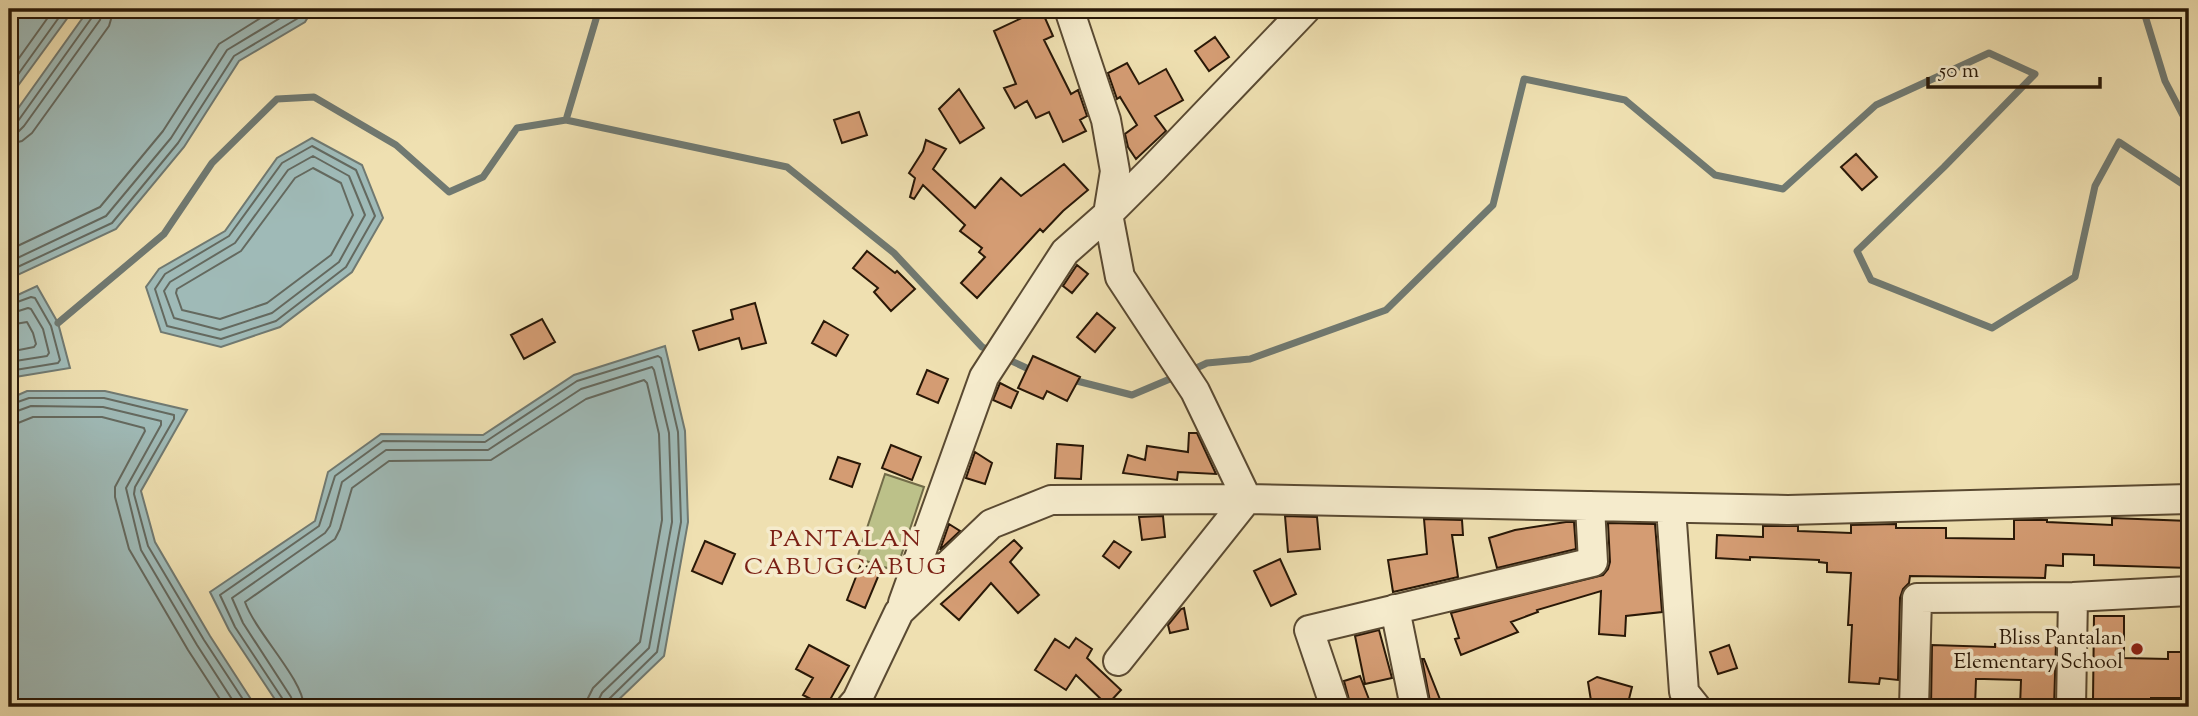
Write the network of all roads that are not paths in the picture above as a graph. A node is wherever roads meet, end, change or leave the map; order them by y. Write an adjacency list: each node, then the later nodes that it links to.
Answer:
1 (1069, 9): 3 (street)
2 (1306, 9): 3 (street)
3 (1108, 214): 4 (street); 11 (street)
4 (1247, 499): 6 (street); 11 (street); 12 (street)
5 (2189, 499): 7 (street)
6 (1590, 506): 7 (street); 10 (street)
7 (1671, 508): 16 (street)
8 (2189, 590): 9 (street)
9 (2073, 597): 17 (street); 18 (street)
10 (1395, 609): 14 (street); 15 (street)
11 (900, 612): 13 (street)
12 (1118, 661)
13 (851, 707)
14 (1335, 707)
15 (1415, 707)
16 (1696, 707)
17 (1914, 707)
18 (2071, 707)

